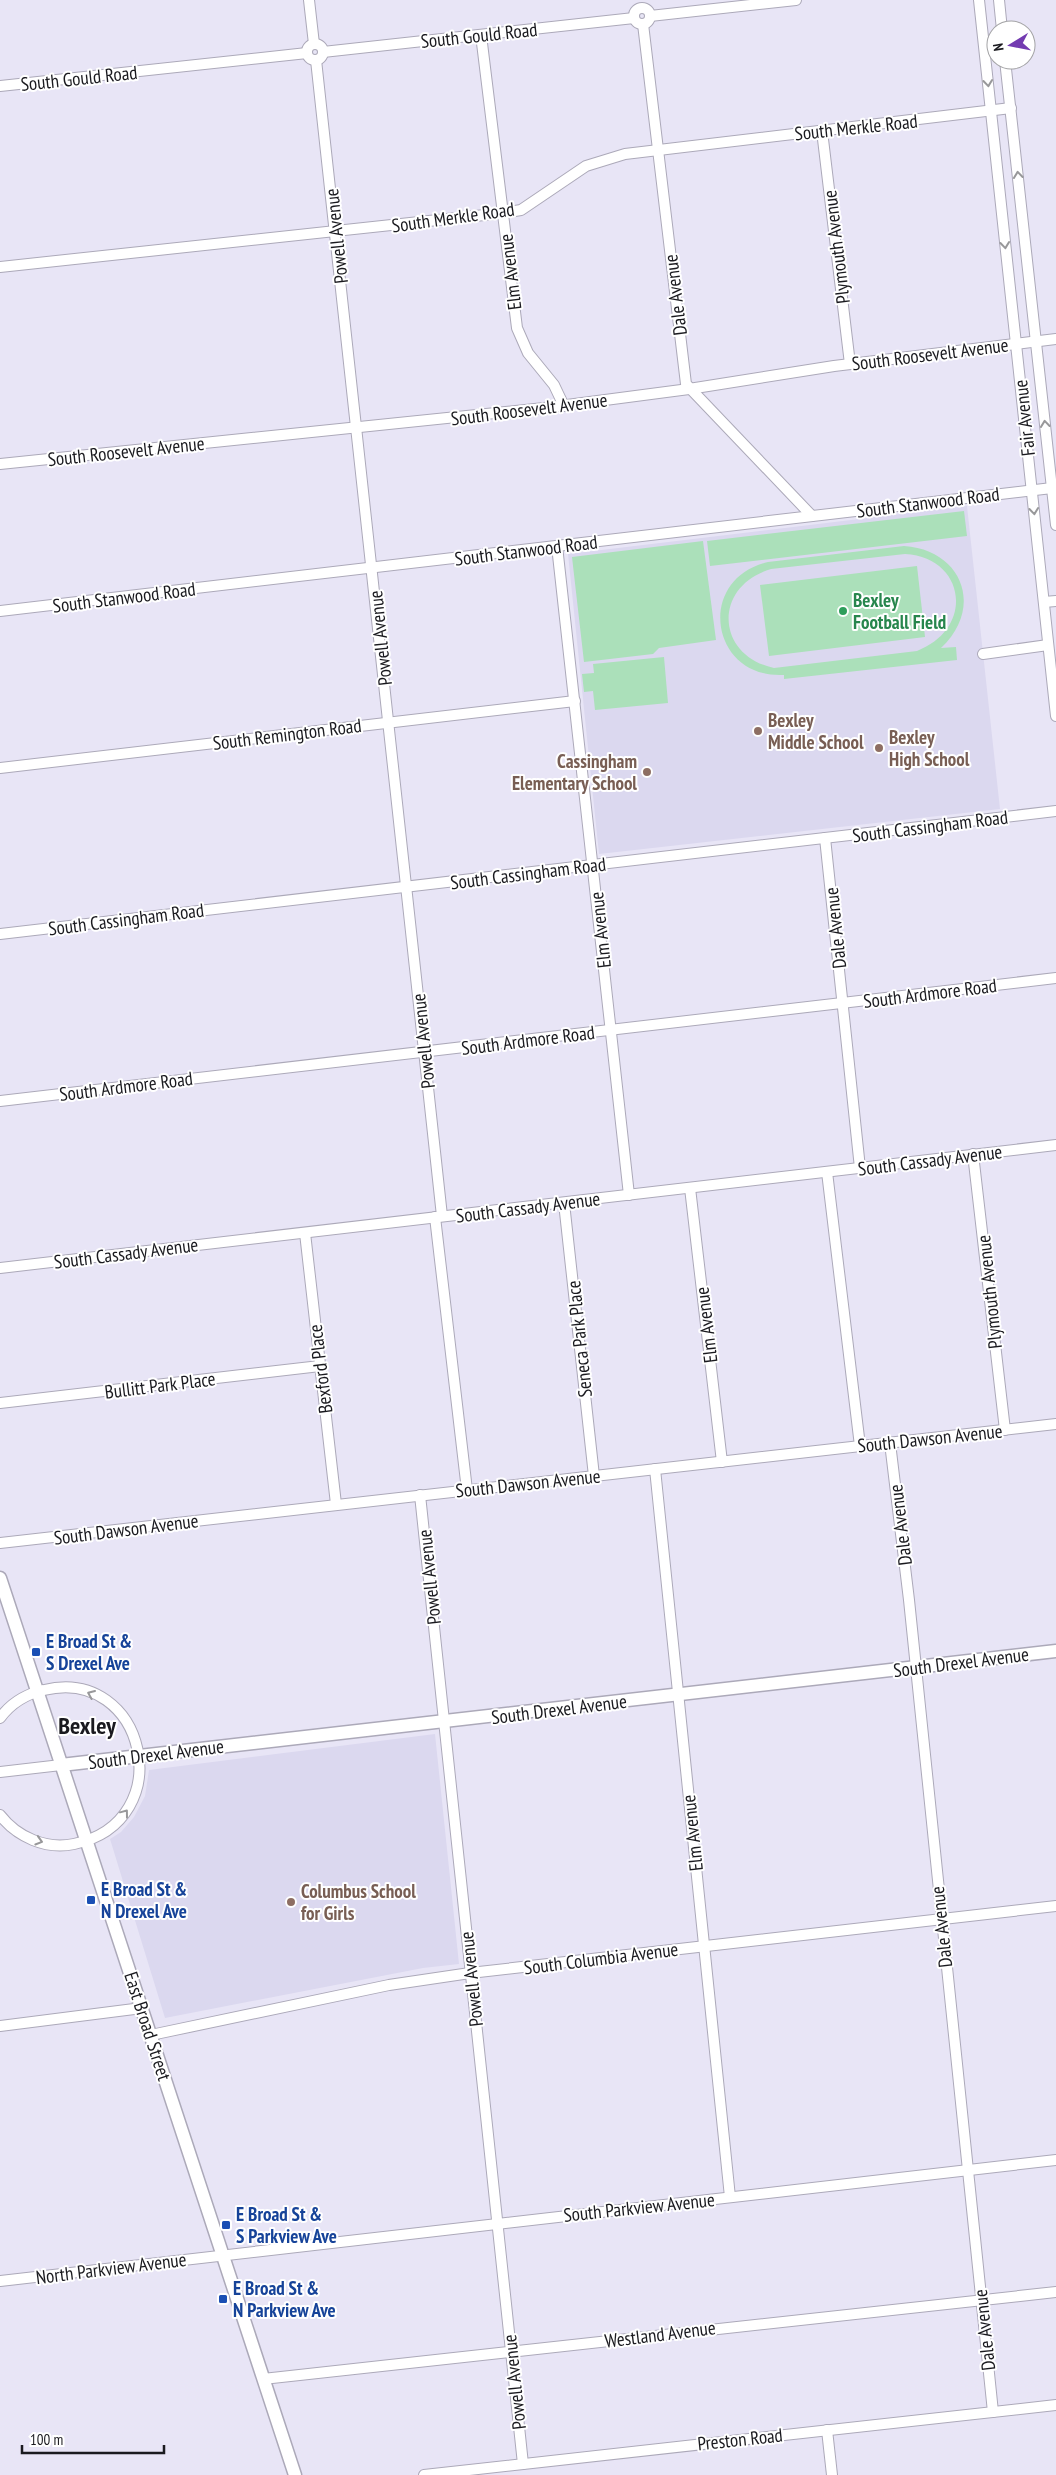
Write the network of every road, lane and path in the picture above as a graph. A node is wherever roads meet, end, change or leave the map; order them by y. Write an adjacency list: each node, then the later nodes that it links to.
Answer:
1 (309, 0): 9 (street)
2 (796, 0): 6 (street, South Gould Road)
3 (979, 0): 15 (street, Fair Avenue, one-way to 15)
4 (999, 0): 7 (street)
5 (641, 4): 6 (street)
6 (642, 19): 8 (street, South Gould Road); 17 (street, Dale Avenue)
7 (1001, 20)
8 (481, 35): 10 (street, South Gould Road); 18 (street, Elm Avenue)
9 (314, 44): 10 (street); 11 (street)
10 (323, 52): 11 (street)
11 (311, 57): 13 (street, South Gould Road); 19 (street, Powell Avenue)
12 (1007, 70): 14 (street, Fair Avenue)
13 (0, 86)
14 (1011, 108): 15 (street, South Merkle Road); 22 (street, Fair Avenue, one-way to 14)
15 (991, 111): 16 (street, South Merkle Road); 23 (street, Fair Avenue, one-way to 23)
16 (822, 131): 17 (street, South Merkle Road); 24 (street, Plymouth Avenue)
17 (658, 149): 18 (street, South Merkle Road); 25 (street, Dale Avenue)
18 (504, 213): 19 (street, South Merkle Road); 26 (street, Elm Avenue)
19 (336, 232): 20 (street, South Merkle Road); 27 (street, Powell Avenue)
20 (0, 267)
21 (1056, 339): 22 (street, South Roosevelt Avenue)
22 (1036, 341): 23 (street, South Roosevelt Avenue); 29 (street, Fair Avenue, one-way to 22)
23 (1016, 344): 24 (street, South Roosevelt Avenue); 30 (street, Fair Avenue)
24 (850, 364): 25 (street, South Roosevelt Avenue)
25 (689, 389): 26 (street, South Roosevelt Avenue); 31 (street, Dale Avenue)
26 (564, 406): 27 (street, South Roosevelt Avenue)
27 (357, 427): 28 (street, South Roosevelt Avenue); 34 (street, Powell Avenue)
28 (0, 464)
29 (1052, 488): 30 (street, South Stanwood Road); 32 (street, Fair Avenue)
30 (1032, 490): 31 (street, South Stanwood Road); 36 (street, Fair Avenue, one-way to 36)
31 (812, 516): 33 (street, South Stanwood Road)
32 (1056, 525)
33 (557, 546): 34 (street, South Stanwood Road); 40 (street, Elm Avenue)
34 (372, 568): 37 (street, South Stanwood Road); 42 (street, Powell Avenue)
35 (1056, 601): 36 (street)
36 (1044, 602): 38 (street, Fair Avenue)
37 (0, 611)
38 (1048, 644): 39 (street); 41 (street, Fair Avenue)
39 (983, 654)
40 (575, 701): 42 (street, South Remington Road); 46 (street, Elm Avenue)
41 (1056, 716)
42 (389, 723): 43 (street, South Remington Road); 47 (street, Powell Avenue)
43 (0, 768)
44 (1056, 811): 45 (street, South Cassingham Road)
45 (825, 838): 46 (street, South Cassingham Road); 50 (street, Dale Avenue)
46 (593, 865): 47 (street, South Cassingham Road); 51 (street, Elm Avenue)
47 (406, 888): 48 (street, South Cassingham Road); 52 (street, Powell Avenue)
48 (0, 934)
49 (1056, 978): 50 (street, South Ardmore Road)
50 (842, 1003): 51 (street, South Ardmore Road); 56 (street, Dale Avenue)
51 (611, 1030): 52 (street, South Ardmore Road); 59 (street, Elm Avenue)
52 (424, 1052): 53 (street, South Ardmore Road); 61 (street, Powell Avenue)
53 (0, 1101)
54 (1056, 1145): 55 (street, South Cassady Avenue)
55 (973, 1154): 56 (street, South Cassady Avenue); 67 (street, Plymouth Avenue)
56 (860, 1168): 57 (street, South Cassady Avenue)
57 (827, 1172): 58 (street, South Cassady Avenue); 69 (street)
58 (690, 1188): 59 (street, South Cassady Avenue); 70 (street, Elm Avenue)
59 (629, 1195): 60 (street, South Cassady Avenue)
60 (564, 1203): 61 (street, South Cassady Avenue); 72 (street, Seneca Park Place)
61 (438, 1217): 62 (street, South Cassady Avenue); 73 (street, Powell Avenue)
62 (305, 1232): 63 (street, South Cassady Avenue); 64 (street, Bexford Place)
63 (0, 1268)
64 (320, 1366): 65 (street, Bullitt Park Place); 75 (street, Bexford Place)
65 (0, 1404)
66 (1056, 1424): 67 (street, South Dawson Avenue)
67 (1005, 1430): 68 (street, South Dawson Avenue)
68 (890, 1443): 69 (street, South Dawson Avenue); 79 (street, Dale Avenue)
69 (860, 1446): 70 (street, South Dawson Avenue)
70 (722, 1462): 71 (street, South Dawson Avenue)
71 (655, 1469): 72 (street, South Dawson Avenue); 81 (street, Elm Avenue)
72 (594, 1476): 73 (street, South Dawson Avenue)
73 (467, 1490): 74 (street, South Dawson Avenue)
74 (420, 1495): 75 (street, South Dawson Avenue); 83 (street, Powell Avenue)
75 (336, 1504): 76 (street, South Dawson Avenue)
76 (0, 1543)
77 (0, 1578): 80 (main road, East Broad Street)
78 (1056, 1651): 79 (main road, South Drexel Avenue)
79 (914, 1668): 81 (main road, South Drexel Avenue); 90 (street, Dale Avenue)
80 (37, 1692): 82 (street); 84 (street, one-way to 80); 85 (main road, East Broad Street)
81 (678, 1695): 83 (main road, South Drexel Avenue); 91 (street, Elm Avenue)
82 (0, 1718)
83 (444, 1722): 84 (main road, South Drexel Avenue); 92 (street, Powell Avenue)
84 (140, 1756): 85 (main road, South Drexel Avenue); 88 (street, one-way to 84)
85 (62, 1765): 86 (street); 88 (main road, East Broad Street)
86 (0, 1772)
87 (0, 1815): 88 (street, one-way to 88)
88 (86, 1841): 93 (main road, East Broad Street)
89 (1056, 1906): 90 (street, South Columbia Avenue)
90 (940, 1919): 91 (street, South Columbia Avenue); 97 (street, Dale Avenue)
91 (704, 1946): 92 (street, South Columbia Avenue); 98 (street, Elm Avenue)
92 (470, 1973): 95 (street, South Columbia Avenue); 99 (street, Powell Avenue)
93 (142, 2008): 94 (street); 95 (main road, East Broad Street)
94 (0, 2026)
95 (151, 2035): 100 (main road, East Broad Street)
96 (1056, 2160): 97 (street, South Parkview Avenue)
97 (967, 2170): 98 (street, South Parkview Avenue); 103 (street, Dale Avenue)
98 (730, 2197): 99 (street, South Parkview Avenue)
99 (497, 2223): 100 (street, South Parkview Avenue); 104 (street, Powell Avenue)
100 (222, 2254): 101 (street, North Parkview Avenue); 105 (main road, East Broad Street)
101 (0, 2280)
102 (1056, 2292): 103 (street, Westland Avenue)
103 (981, 2300): 104 (street, Westland Avenue); 107 (street, Dale Avenue)
104 (510, 2352): 105 (street, Westland Avenue); 109 (street, Powell Avenue)
105 (264, 2379): 110 (main road, East Broad Street)
106 (1056, 2404): 107 (street, Preston Road)
107 (993, 2412): 108 (street, Preston Road)
108 (827, 2430): 109 (street, Preston Road); 112 (street)
109 (523, 2464): 111 (street, Preston Road)
110 (295, 2475)
111 (424, 2475)
112 (832, 2475)

